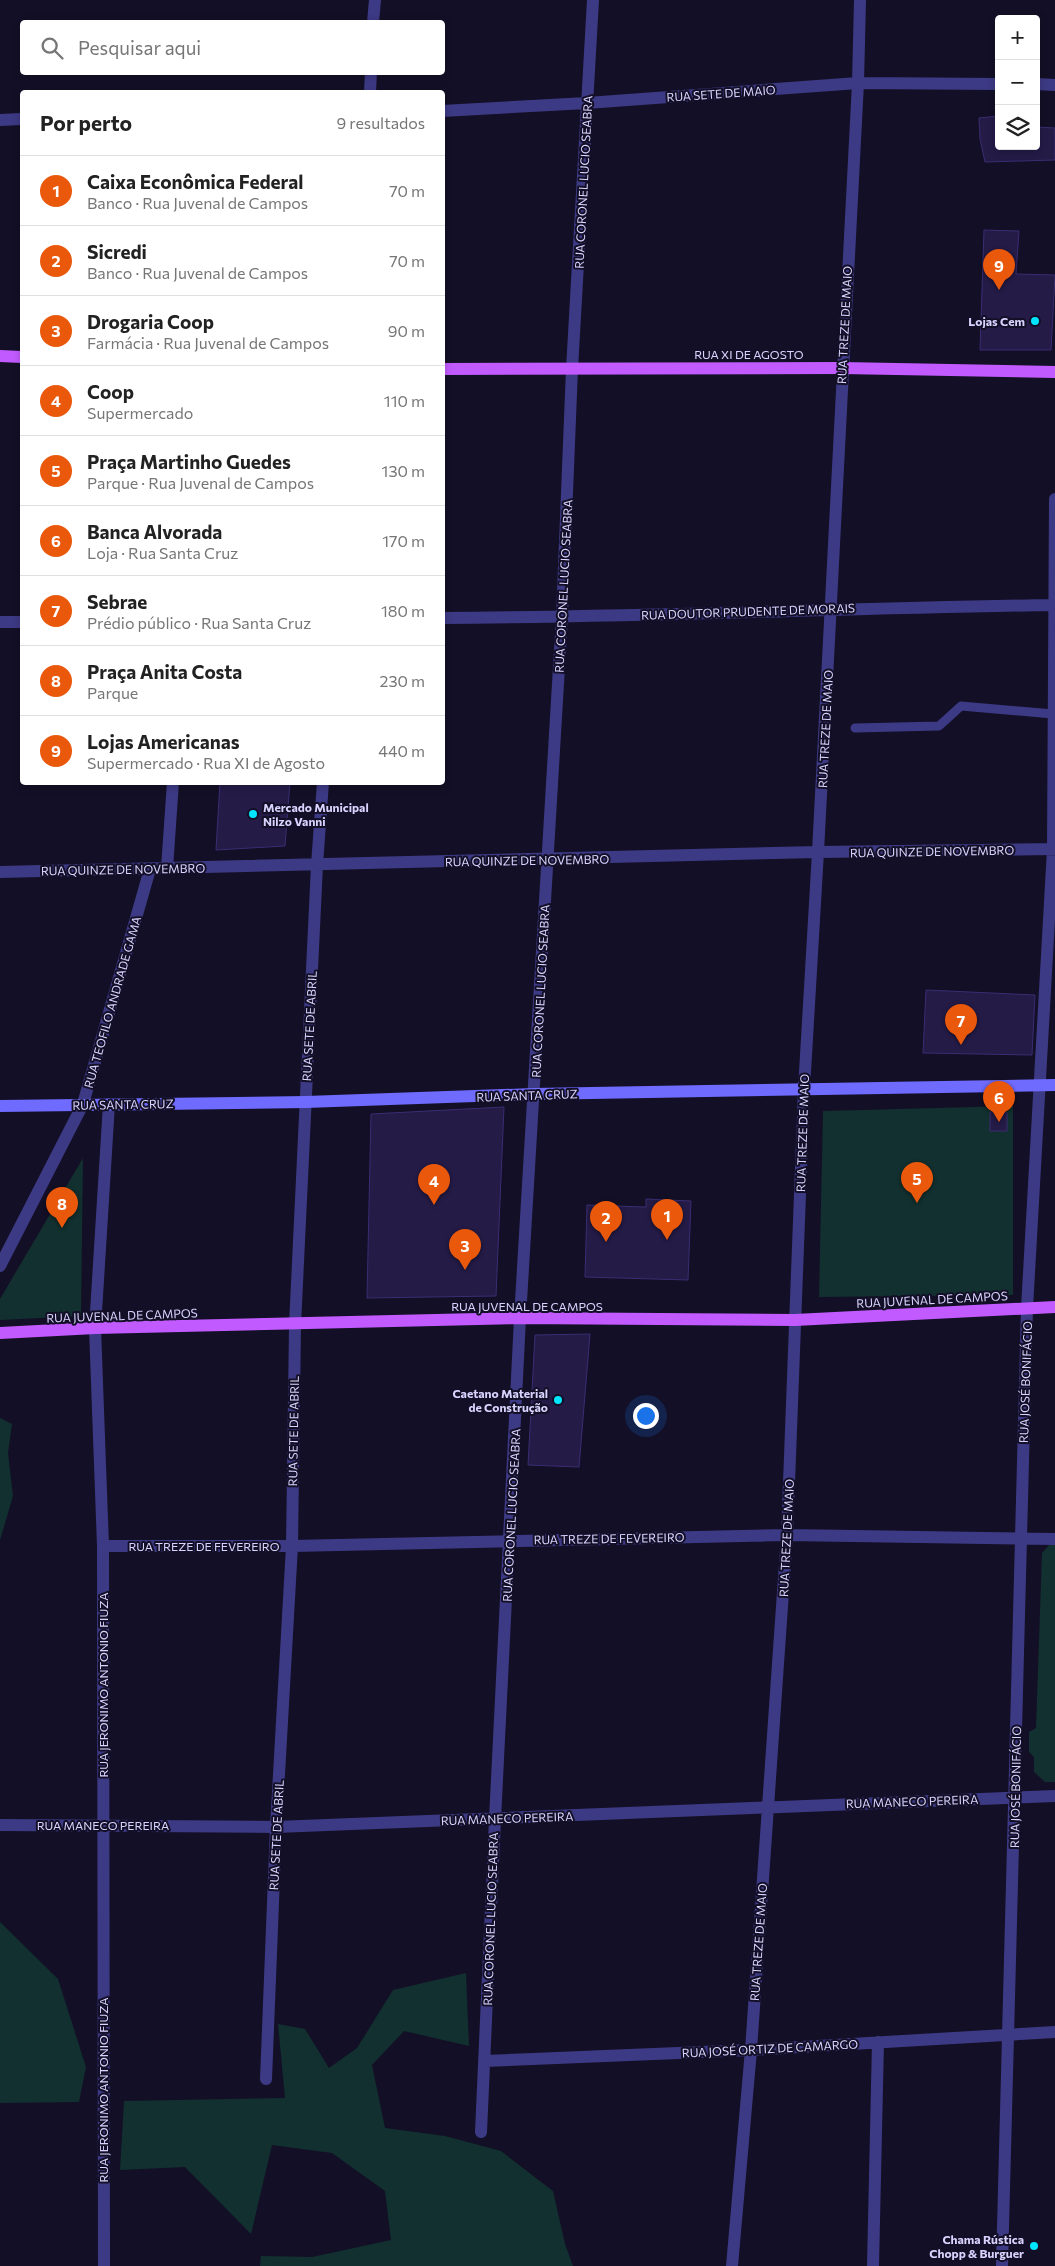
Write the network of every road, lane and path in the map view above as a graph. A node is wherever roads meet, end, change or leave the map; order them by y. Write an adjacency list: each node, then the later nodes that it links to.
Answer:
1 (375, 0): 4 (street)
2 (593, 0): 11 (street, RUA CORONEL LUCIO SEABRA)
3 (860, 0): 6 (street, RUA TREZE DE MAIO)
4 (374, 20)
5 (371, 75): 10 (street)
6 (858, 83): 7 (street, RUA SETE DE MAIO); 11 (street, RUA SETE DE MAIO); 17 (street, RUA TREZE DE MAIO)
7 (995, 84)
8 (1040, 84): 9 (street)
9 (1055, 85)
10 (370, 90)
11 (587, 103): 12 (street, RUA SETE DE MAIO); 19 (street, RUA CORONEL LUCIO SEABRA)
12 (445, 111)
13 (20, 119): 14 (street)
14 (0, 120)
15 (0, 356): 16 (main road)
16 (20, 357)
17 (842, 368): 19 (main road, RUA XI DE AGOSTO); 20 (main road, RUA XI DE AGOSTO); 23 (street, RUA TREZE DE MAIO)
18 (445, 369): 19 (main road, RUA XI DE AGOSTO)
19 (572, 369): 24 (street, RUA CORONEL LUCIO SEABRA)
20 (1055, 372)
21 (1055, 499): 22 (street, RUA JOSÉ BONIFÁCIO)
22 (1053, 605): 23 (street, RUA DOUTOR PRUDENTE DE MORAIS); 28 (street, RUA JOSÉ BONIFÁCIO)
23 (831, 608): 24 (street, RUA DOUTOR PRUDENTE DE MORAIS); 33 (street, RUA TREZE DE MAIO)
24 (562, 617): 25 (street, RUA DOUTOR PRUDENTE DE MORAIS); 34 (street, RUA CORONEL LUCIO SEABRA)
25 (445, 618)
26 (0, 622): 27 (street)
27 (20, 622)
28 (1053, 714): 29 (lane); 32 (street, RUA JOSÉ BONIFÁCIO)
29 (854, 728)
30 (173, 785): 36 (street)
31 (323, 785): 35 (street, RUA SETE DE ABRIL)
32 (1054, 849): 33 (street, RUA QUINZE DE NOVEMBRO); 39 (street, RUA JOSÉ BONIFÁCIO)
33 (818, 852): 34 (street, RUA QUINZE DE NOVEMBRO); 41 (street, RUA TREZE DE MAIO)
34 (548, 859): 35 (street, RUA QUINZE DE NOVEMBRO); 42 (street, RUA CORONEL LUCIO SEABRA)
35 (317, 865): 36 (street, RUA QUINZE DE NOVEMBRO); 43 (street, RUA SETE DE ABRIL)
36 (167, 868): 37 (street, RUA QUINZE DE NOVEMBRO)
37 (150, 869): 38 (street, RUA QUINZE DE NOVEMBRO); 44 (street, RUA TEOFILO ANDRADE GAMA)
38 (0, 872)
39 (1041, 1085): 40 (main road, RUA SANTA CRUZ); 41 (main road, RUA SANTA CRUZ); 49 (street, RUA JOSÉ BONIFÁCIO)
40 (1055, 1085)
41 (804, 1089): 42 (main road, RUA SANTA CRUZ); 51 (street, RUA TREZE DE MAIO)
42 (534, 1094): 43 (main road, RUA SANTA CRUZ); 50 (street, RUA CORONEL LUCIO SEABRA)
43 (306, 1102): 45 (main road, RUA SANTA CRUZ); 52 (street, RUA SETE DE ABRIL)
44 (83, 1104): 45 (main road, RUA SANTA CRUZ); 46 (main road, RUA SANTA CRUZ); 47 (street, RUA TEOFILO ANDRADE GAMA)
45 (109, 1104): 53 (street, RUA JERONIMO ANTONIO FIUZA)
46 (0, 1106)
47 (0, 1266)
48 (1055, 1307): 49 (main road, RUA JUVENAL DE CAMPOS)
49 (1027, 1308): 51 (main road, RUA JUVENAL DE CAMPOS); 56 (street, RUA JOSÉ BONIFÁCIO)
50 (520, 1318): 51 (main road, RUA JUVENAL DE CAMPOS); 52 (main road, RUA JUVENAL DE CAMPOS); 58 (street, RUA CORONEL LUCIO SEABRA)
51 (796, 1320): 55 (street, RUA TREZE DE MAIO)
52 (296, 1324): 53 (main road, RUA JUVENAL DE CAMPOS); 60 (street, RUA SETE DE ABRIL)
53 (95, 1328): 54 (main road, RUA JUVENAL DE CAMPOS); 59 (street, RUA JERONIMO ANTONIO FIUZA)
54 (0, 1334)
55 (787, 1535): 56 (street, RUA TREZE DE FEVEREIRO); 58 (street, RUA TREZE DE FEVEREIRO); 63 (street, RUA TREZE DE MAIO)
56 (1020, 1538): 57 (street, RUA TREZE DE FEVEREIRO); 62 (street, RUA JOSÉ BONIFÁCIO)
57 (1055, 1539)
58 (510, 1540): 60 (street, RUA TREZE DE FEVEREIRO); 64 (street, RUA CORONEL LUCIO SEABRA)
59 (103, 1546): 60 (street, RUA TREZE DE FEVEREIRO); 66 (street, RUA JERONIMO ANTONIO FIUZA)
60 (292, 1546): 67 (street, RUA SETE DE ABRIL)
61 (1055, 1796): 62 (street, RUA MANECO PEREIRA)
62 (1015, 1797): 63 (street, RUA MANECO PEREIRA); 69 (street, RUA JOSÉ BONIFÁCIO)
63 (766, 1807): 64 (street, RUA MANECO PEREIRA); 71 (street, RUA TREZE DE MAIO)
64 (494, 1819): 67 (street, RUA MANECO PEREIRA); 72 (street, RUA CORONEL LUCIO SEABRA)
65 (0, 1825): 66 (street, RUA MANECO PEREIRA)
66 (102, 1825): 67 (street, RUA MANECO PEREIRA); 75 (street, RUA JERONIMO ANTONIO FIUZA)
67 (276, 1826): 73 (street, RUA SETE DE ABRIL)
68 (1055, 2032): 69 (street, RUA JOSÉ ORTIZ DE CAMARGO)
69 (1009, 2033): 70 (street, RUA JOSÉ ORTIZ DE CAMARGO); 78 (street, RUA JOSÉ BONIFÁCIO)
70 (878, 2042): 71 (street, RUA JOSÉ ORTIZ DE CAMARGO); 77 (street)
71 (750, 2050): 72 (street, RUA JOSÉ ORTIZ DE CAMARGO); 76 (street, RUA TREZE DE MAIO)
72 (485, 2061): 74 (street, RUA CORONEL LUCIO SEABRA)
73 (266, 2079)
74 (482, 2132)
75 (104, 2266)
76 (732, 2266)
77 (873, 2266)
78 (1002, 2266)

